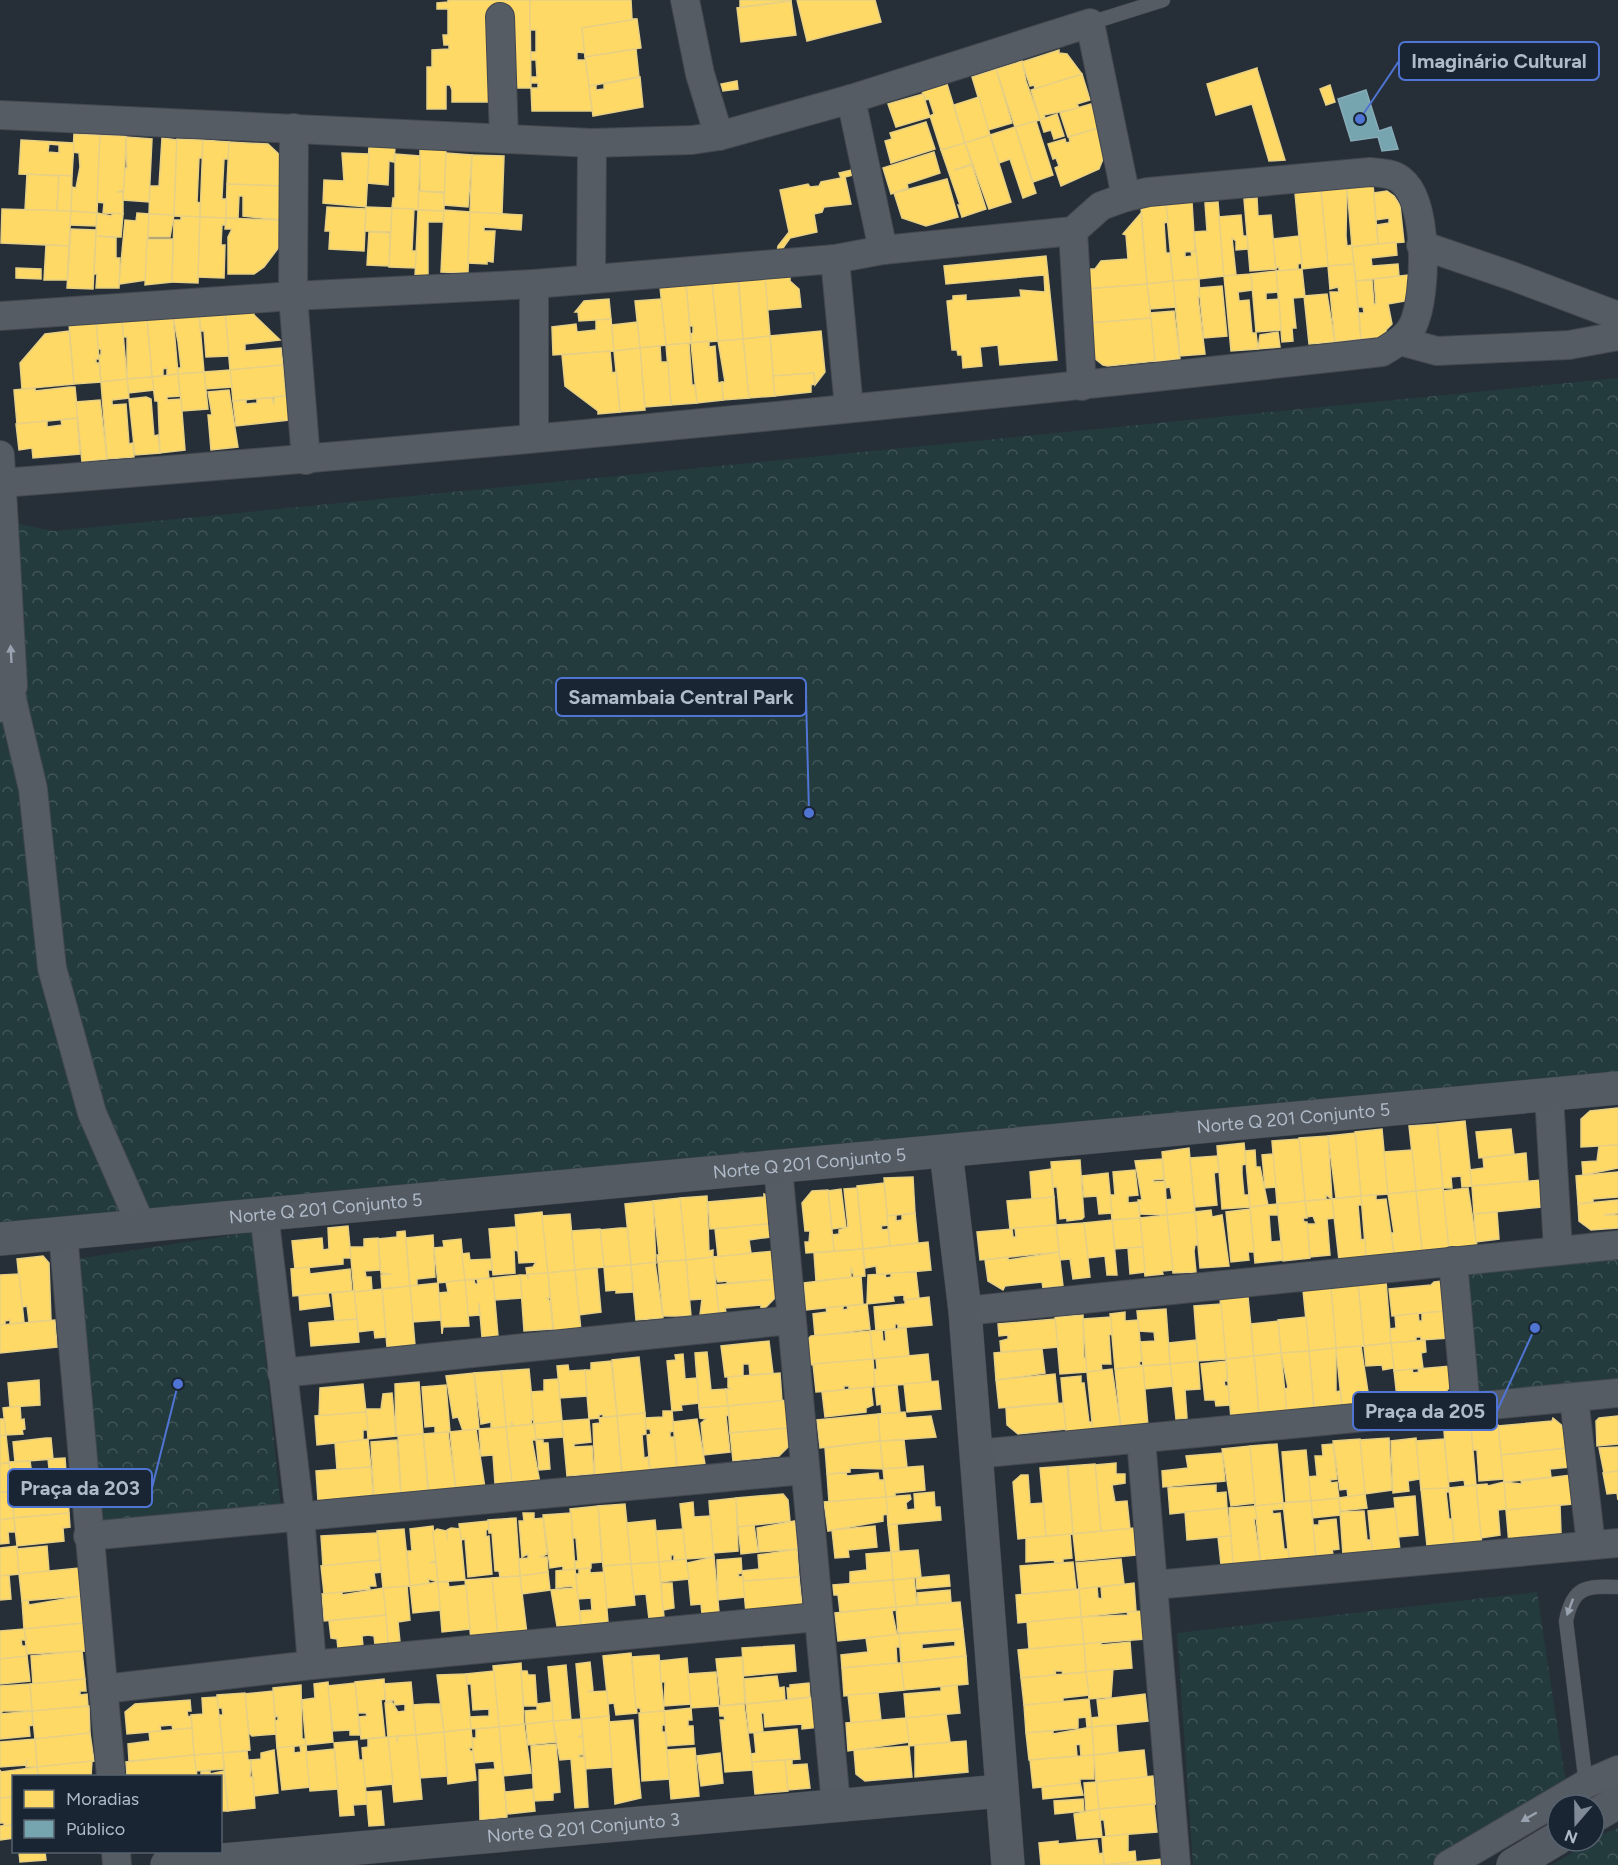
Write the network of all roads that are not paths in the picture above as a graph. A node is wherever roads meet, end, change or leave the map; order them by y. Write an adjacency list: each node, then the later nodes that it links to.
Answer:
1 (685, 0): 8 (street)
2 (1163, 0): 4 (lane)
3 (500, 17): 9 (street)
4 (1090, 23): 5 (street); 11 (street)
5 (851, 99): 8 (street); 14 (street)
6 (0, 115): 7 (street)
7 (294, 128): 9 (street); 18 (street)
8 (719, 136): 10 (street)
9 (504, 139): 10 (street)
10 (592, 143): 16 (street)
11 (1126, 196): 12 (street); 13 (street)
12 (1073, 231): 14 (street); 23 (street)
13 (1421, 245): 20 (street); 22 (street)
14 (883, 250): 15 (street)
15 (835, 259): 16 (street); 24 (street)
16 (591, 279): 17 (street)
17 (534, 284): 18 (street); 25 (street)
18 (293, 296): 19 (street); 27 (street)
19 (0, 316)
20 (1618, 316)
21 (1618, 336): 22 (street)
22 (1400, 341): 23 (street)
23 (1082, 386): 24 (street)
24 (849, 408): 25 (street)
25 (534, 438): 27 (street)
26 (0, 455): 28 (street)
27 (306, 460): 28 (street)
28 (2, 483): 29 (street, one-way to 28)
29 (5, 702): 35 (street)
30 (1618, 1088): 31 (street, Norte Q 201 Conjunto 5)
31 (1549, 1095): 32 (street, Norte Q 201 Conjunto 5); 39 (street)
32 (946, 1152): 33 (street, Norte Q 201 Conjunto 5); 41 (street)
33 (778, 1167): 34 (street, Norte Q 201 Conjunto 5); 42 (street)
34 (264, 1214): 35 (street, Norte Q 201 Conjunto 5); 43 (street)
35 (141, 1225): 36 (street, Norte Q 201 Conjunto 5)
36 (63, 1233): 37 (street, Norte Q 201 Conjunto 5); 51 (street)
37 (0, 1239)
38 (1618, 1245): 39 (street)
39 (1558, 1250): 40 (street)
40 (1454, 1262): 41 (street); 46 (street)
41 (964, 1311): 48 (street)
42 (791, 1320): 43 (street); 49 (street)
43 (282, 1373): 50 (street)
44 (1618, 1394): 45 (street)
45 (1574, 1398): 46 (street); 52 (street)
46 (1466, 1408): 47 (street)
47 (1141, 1439): 48 (street); 53 (street)
48 (976, 1454): 61 (street)
49 (804, 1470): 50 (street); 55 (street)
50 (300, 1516): 51 (street); 56 (street)
51 (88, 1536): 57 (street)
52 (1604, 1544): 53 (street)
53 (1154, 1585): 66 (street)
54 (1618, 1587): 60 (lane, one-way to 60)
55 (817, 1617): 56 (street); 62 (street)
56 (312, 1665): 57 (street)
57 (104, 1689): 59 (street)
58 (1618, 1770): 60 (street)
59 (111, 1775)
60 (1586, 1784): 67 (street, one-way to 67)
61 (1001, 1791): 62 (street, Norte Q 201 Conjunto 3); 65 (street)
62 (836, 1805): 64 (street, Norte Q 201 Conjunto 3)
63 (1546, 1845): 68 (street)
64 (167, 1865)
65 (1008, 1865)
66 (1176, 1865)
67 (1448, 1865)
68 (1513, 1865)

